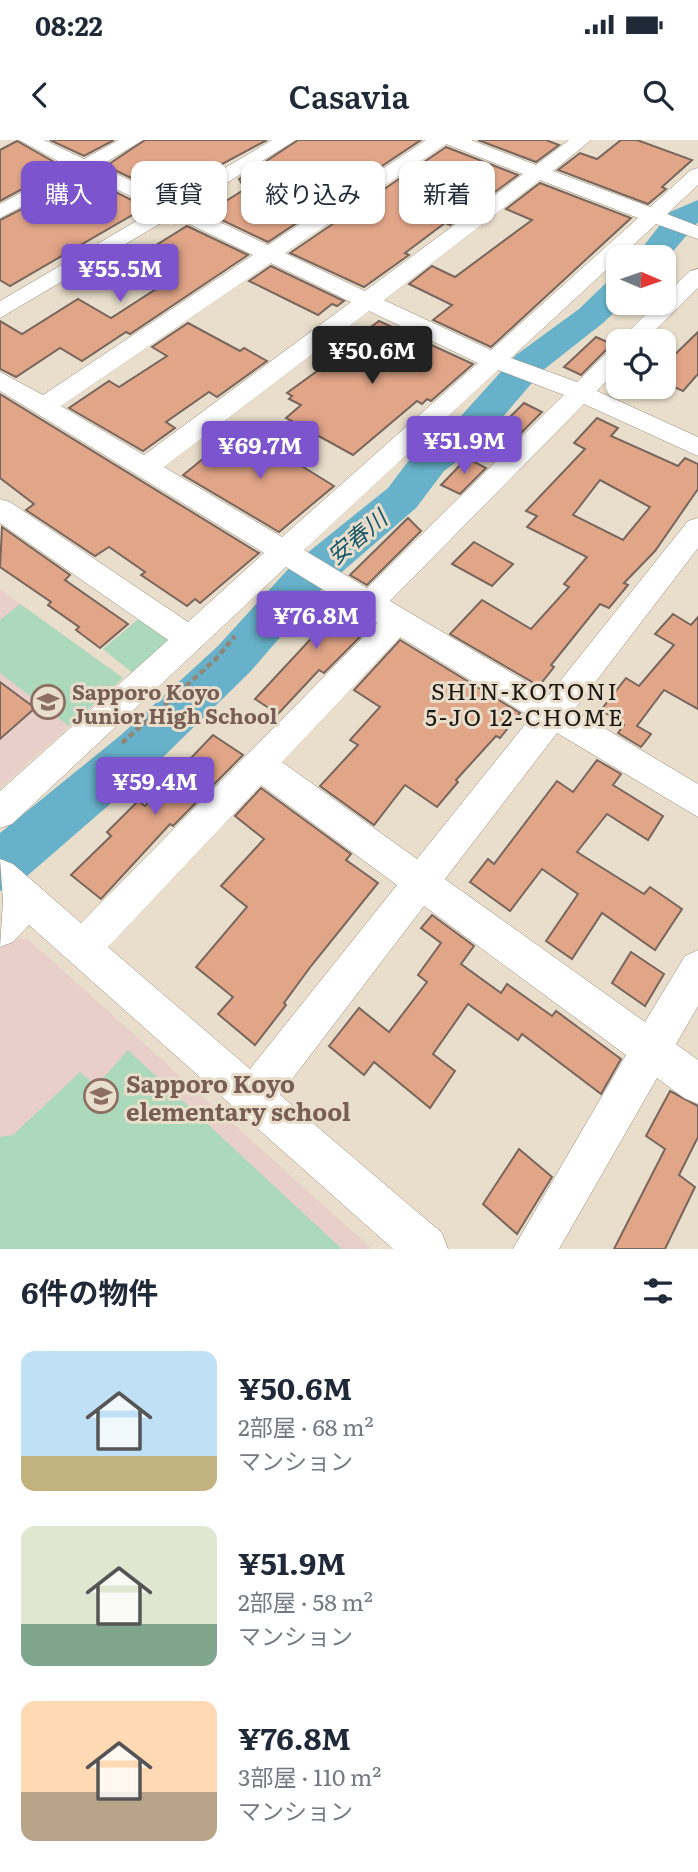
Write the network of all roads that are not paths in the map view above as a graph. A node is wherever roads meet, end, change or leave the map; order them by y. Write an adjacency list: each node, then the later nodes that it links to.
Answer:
1 (29, 140): 7 (street)
2 (133, 140): 8 (street)
3 (286, 140): 11 (street)
4 (439, 140): 17 (street)
5 (453, 140): 9 (street)
6 (581, 140): 9 (street)
7 (71, 161)
8 (94, 161)
9 (538, 172): 16 (street); 19 (street)
10 (698, 174): 16 (street)
11 (227, 175)
12 (21, 201): 13 (street)
13 (0, 212)
14 (146, 224): 20 (street)
15 (203, 224): 17 (street)
16 (676, 224): 22 (street)
17 (268, 255): 19 (street); 26 (street)
18 (698, 276): 21 (street)
19 (366, 301): 22 (street); 28 (street)
20 (0, 311)
21 (644, 329)
22 (513, 367): 25 (street); 31 (street)
23 (606, 367): 25 (street)
24 (0, 380): 26 (street)
25 (580, 393): 27 (street); 32 (street)
26 (43, 406): 28 (street)
27 (698, 447)
28 (146, 467): 31 (street)
29 (0, 509): 34 (street)
30 (698, 528): 35 (street)
31 (307, 564): 32 (street); 34 (street)
32 (371, 602): 33 (street)
33 (398, 620): 35 (street); 36 (street)
34 (188, 638): 38 (street)
35 (553, 713): 37 (street); 39 (street)
36 (257, 763): 39 (street); 42 (street)
37 (698, 802)
38 (0, 813)
39 (420, 884): 44 (street); 46 (street)
40 (11, 886): 41 (street); 42 (street)
41 (0, 929)
42 (82, 948): 46 (street)
43 (698, 969): 44 (street)
44 (652, 1051): 45 (street); 48 (street)
45 (698, 1084)
46 (253, 1097): 47 (street)
47 (426, 1249)
48 (535, 1249)

